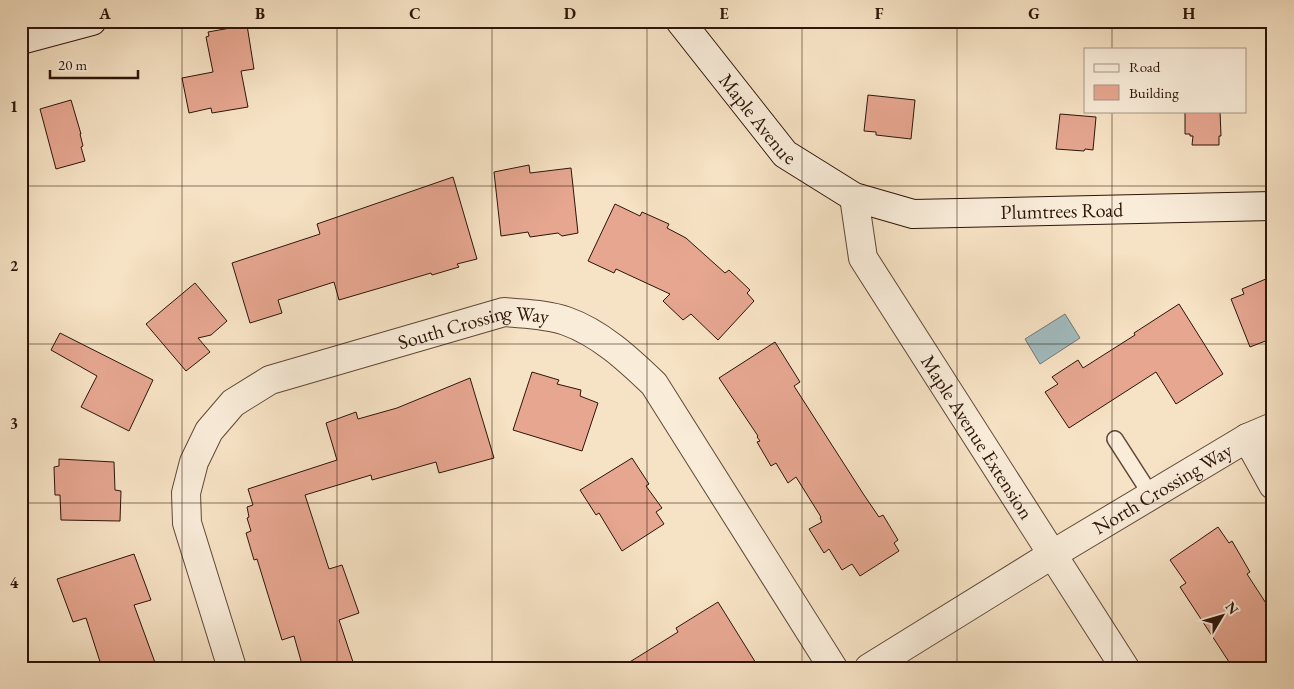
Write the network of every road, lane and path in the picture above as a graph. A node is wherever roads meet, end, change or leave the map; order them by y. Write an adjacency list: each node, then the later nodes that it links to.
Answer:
1 (92, 21): 3 (street)
2 (680, 21): 4 (street, Maple Avenue)
3 (21, 40)
4 (854, 197): 5 (street, Plumtrees Road); 11 (street, Maple Avenue Extension)
5 (1273, 206)
6 (1273, 427): 7 (street, North Crossing Way)
7 (1247, 438): 9 (street); 10 (street, North Crossing Way)
8 (1116, 439): 10 (lane)
9 (1273, 485)
10 (1152, 495): 11 (street, North Crossing Way)
11 (1053, 554): 14 (street); 15 (street, Maple Avenue Extension)
12 (232, 668): 13 (street, South Crossing Way)
13 (833, 668)
14 (870, 668)
15 (1125, 668)

